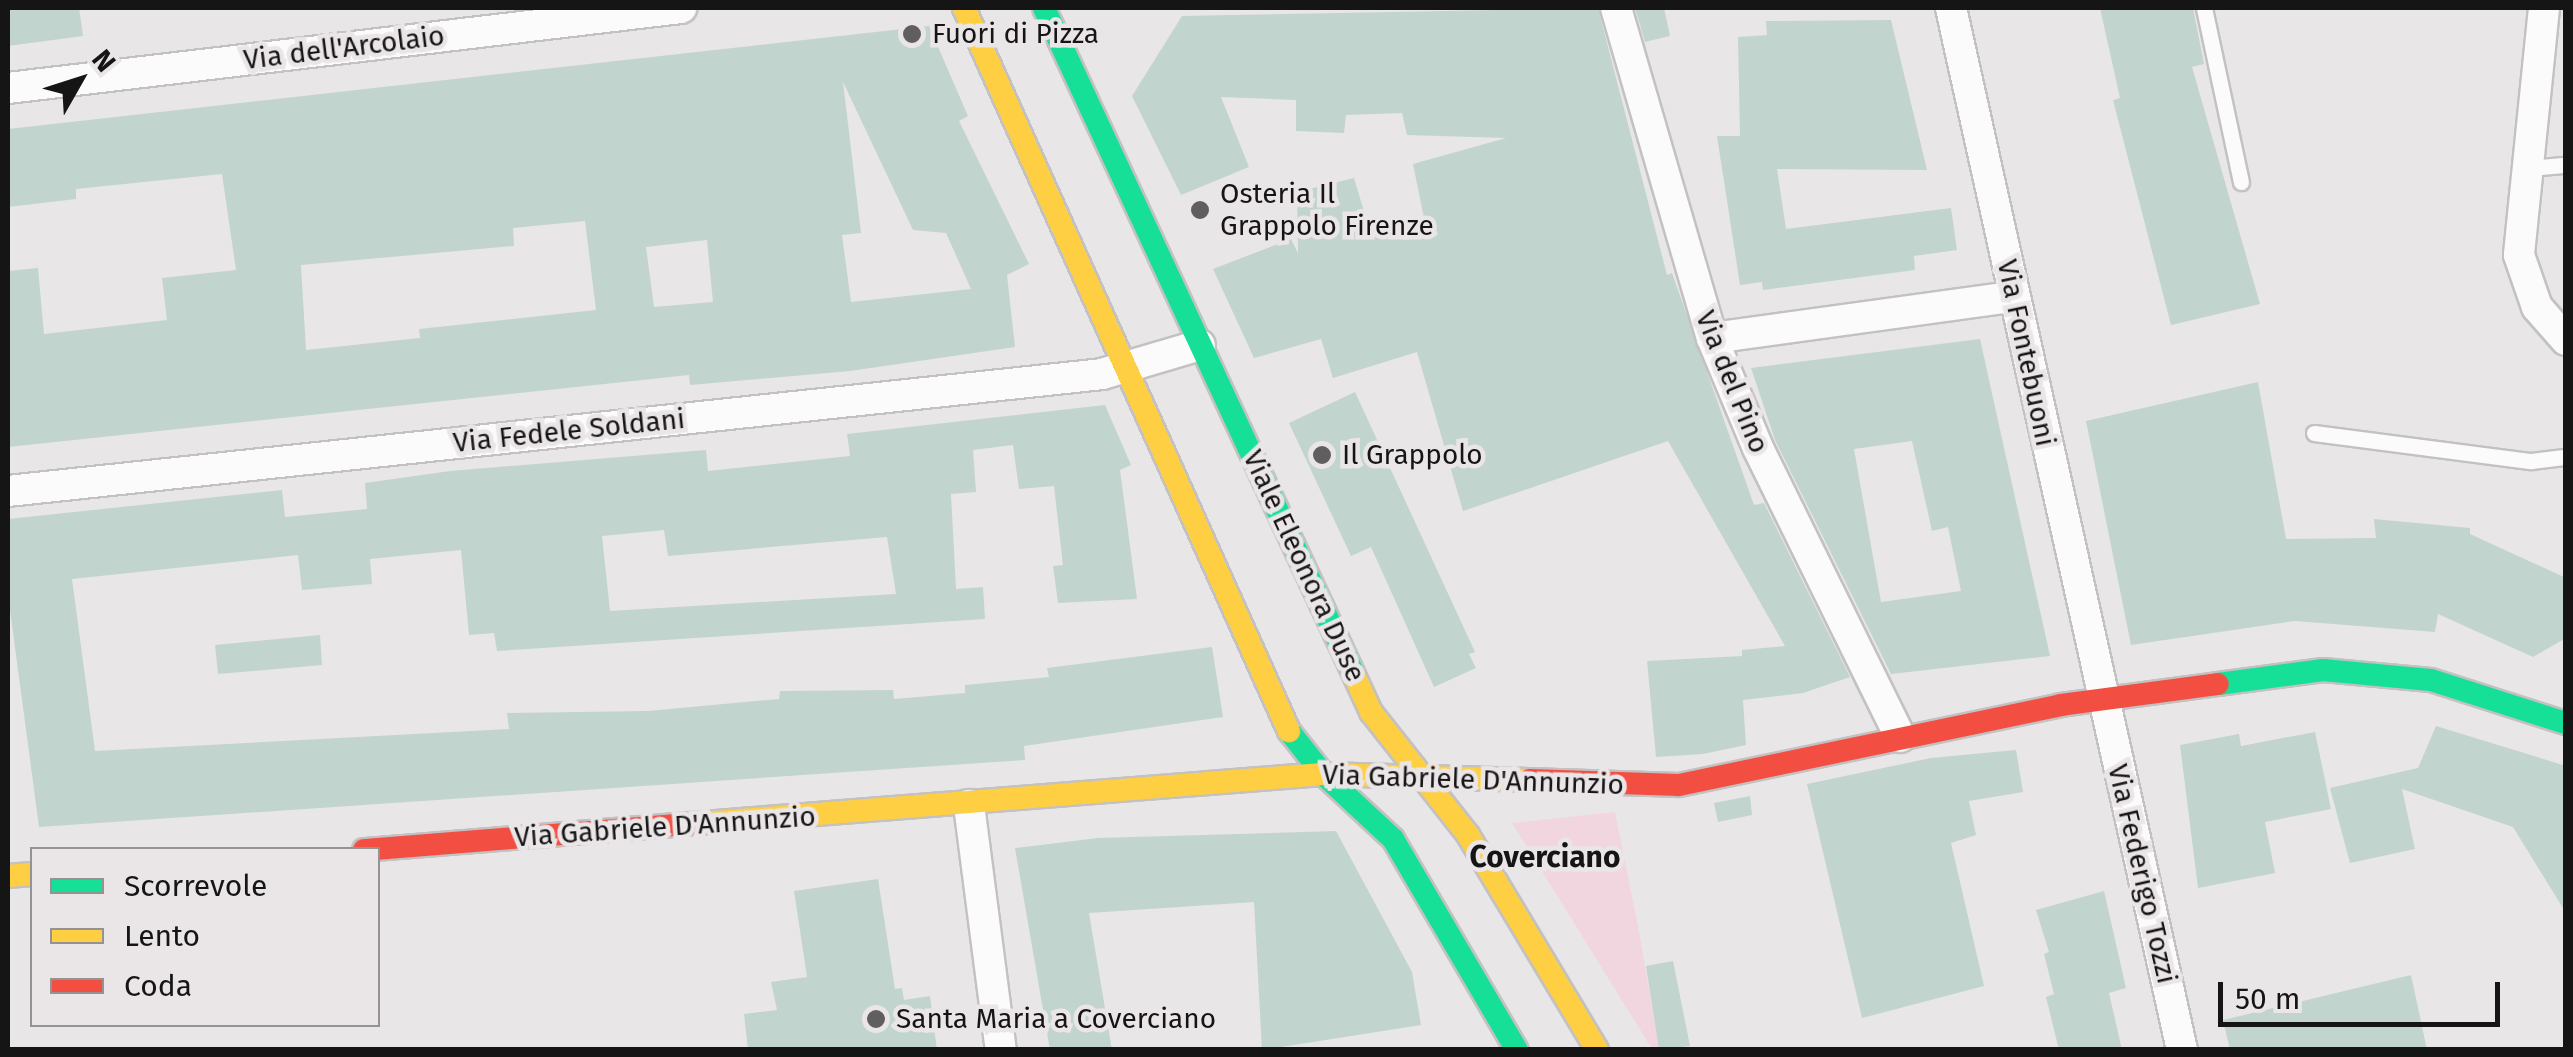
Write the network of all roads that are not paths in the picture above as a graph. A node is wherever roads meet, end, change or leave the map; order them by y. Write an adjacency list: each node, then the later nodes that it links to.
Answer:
1 (680, 8): 8 (street, Via dell'Arcolaio)
2 (964, 8): 16 (main road)
3 (1044, 8): 15 (main road, Viale Eleonora Duse)
4 (1616, 8): 13 (street, Via del Pino)
5 (1951, 8): 12 (street, Via Fontebuoni)
6 (2204, 8): 11 (lane)
7 (2544, 8): 10 (street)
8 (8, 88)
9 (2566, 164): 10 (lane)
10 (2529, 168): 14 (street)
11 (2241, 182)
12 (2013, 297): 13 (street); 20 (street, Via Fontebuoni)
13 (1712, 338): 22 (street, Via del Pino)
14 (2566, 340)
15 (1200, 345): 16 (street); 24 (main road, Viale Eleonora Duse)
16 (1131, 369): 19 (street, Via Fedele Soldani); 23 (main road)
17 (2314, 433): 18 (lane)
18 (2566, 457)
19 (8, 491)
20 (2102, 698): 21 (main road, Via Gabriele D'Annunzio); 22 (main road, Via Gabriele D'Annunzio); 30 (street, Via Federigo Tozzi)
21 (2560, 714)
22 (1900, 736): 24 (main road, Via Gabriele D'Annunzio)
23 (1323, 774): 24 (main road, Via Gabriele D'Annunzio); 25 (main road, Via Gabriele D'Annunzio); 28 (main road)
24 (1424, 778): 29 (main road, Viale Eleonora Duse)
25 (969, 805): 26 (main road, Via Gabriele D'Annunzio); 27 (street)
26 (380, 849)
27 (1001, 1050)
28 (1516, 1050)
29 (1597, 1050)
30 (2182, 1050)

